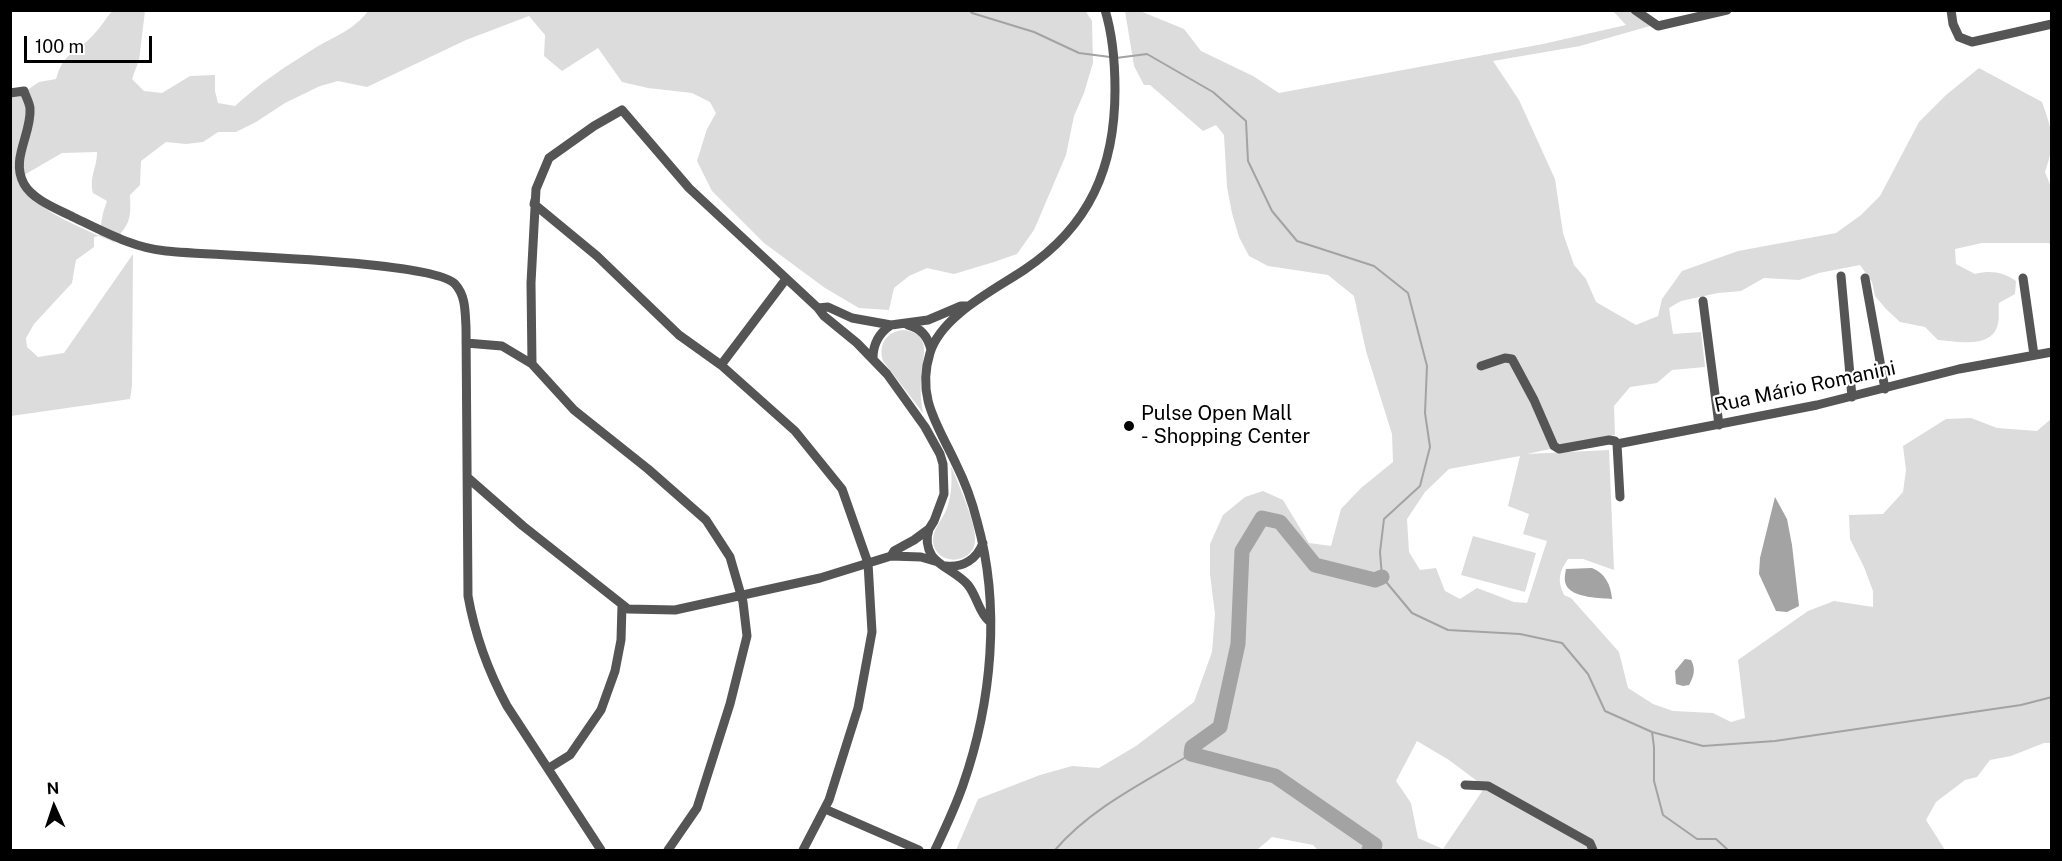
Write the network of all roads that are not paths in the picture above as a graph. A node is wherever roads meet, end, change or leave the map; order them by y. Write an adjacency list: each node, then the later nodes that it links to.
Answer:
1 (1105, 10): 13 (street)
2 (1635, 10): 3 (street)
3 (1727, 10)
4 (1951, 10): 5 (street)
5 (2052, 24)
6 (10, 93): 17 (street)
7 (534, 204): 11 (street); 22 (street); 23 (street)
8 (1841, 276): 26 (street)
9 (1865, 278): 25 (street)
10 (2023, 278): 20 (street)
11 (786, 279): 14 (street); 23 (street)
12 (1702, 301): 27 (street)
13 (968, 306): 15 (street); 18 (street)
14 (818, 308): 16 (street); 21 (street)
15 (904, 324): 16 (street); 18 (street)
16 (891, 325): 21 (street)
17 (466, 343): 22 (street); 29 (street)
18 (931, 350): 32 (street)
19 (2052, 352): 20 (street, Rua Mário Romanini)
20 (2034, 356): 25 (street, Rua Mário Romanini)
21 (873, 358): 31 (street)
22 (532, 364): 36 (street)
23 (721, 366): 34 (street)
24 (1481, 366): 28 (street, Rua Mário Romanini)
25 (1885, 389): 26 (street, Rua Mário Romanini)
26 (1852, 397): 27 (street, Rua Mário Romanini)
27 (1719, 425): 28 (street, Rua Mário Romanini)
28 (1617, 444): 30 (street)
29 (467, 477): 37 (street); 39 (street)
30 (1620, 497)
31 (929, 529): 33 (street); 35 (street)
32 (983, 543): 35 (street); 38 (street)
33 (891, 555): 34 (street); 35 (street)
34 (868, 563): 36 (street); 41 (street)
35 (942, 564): 38 (street)
36 (741, 596): 37 (street); 43 (street)
37 (622, 605): 39 (street)
38 (989, 621): 46 (street)
39 (549, 768): 42 (street)
40 (1465, 785): 47 (street)
41 (825, 809): 44 (street); 45 (street)
42 (602, 850)
43 (668, 850)
44 (803, 850)
45 (919, 850)
46 (935, 850)
47 (1593, 850)

